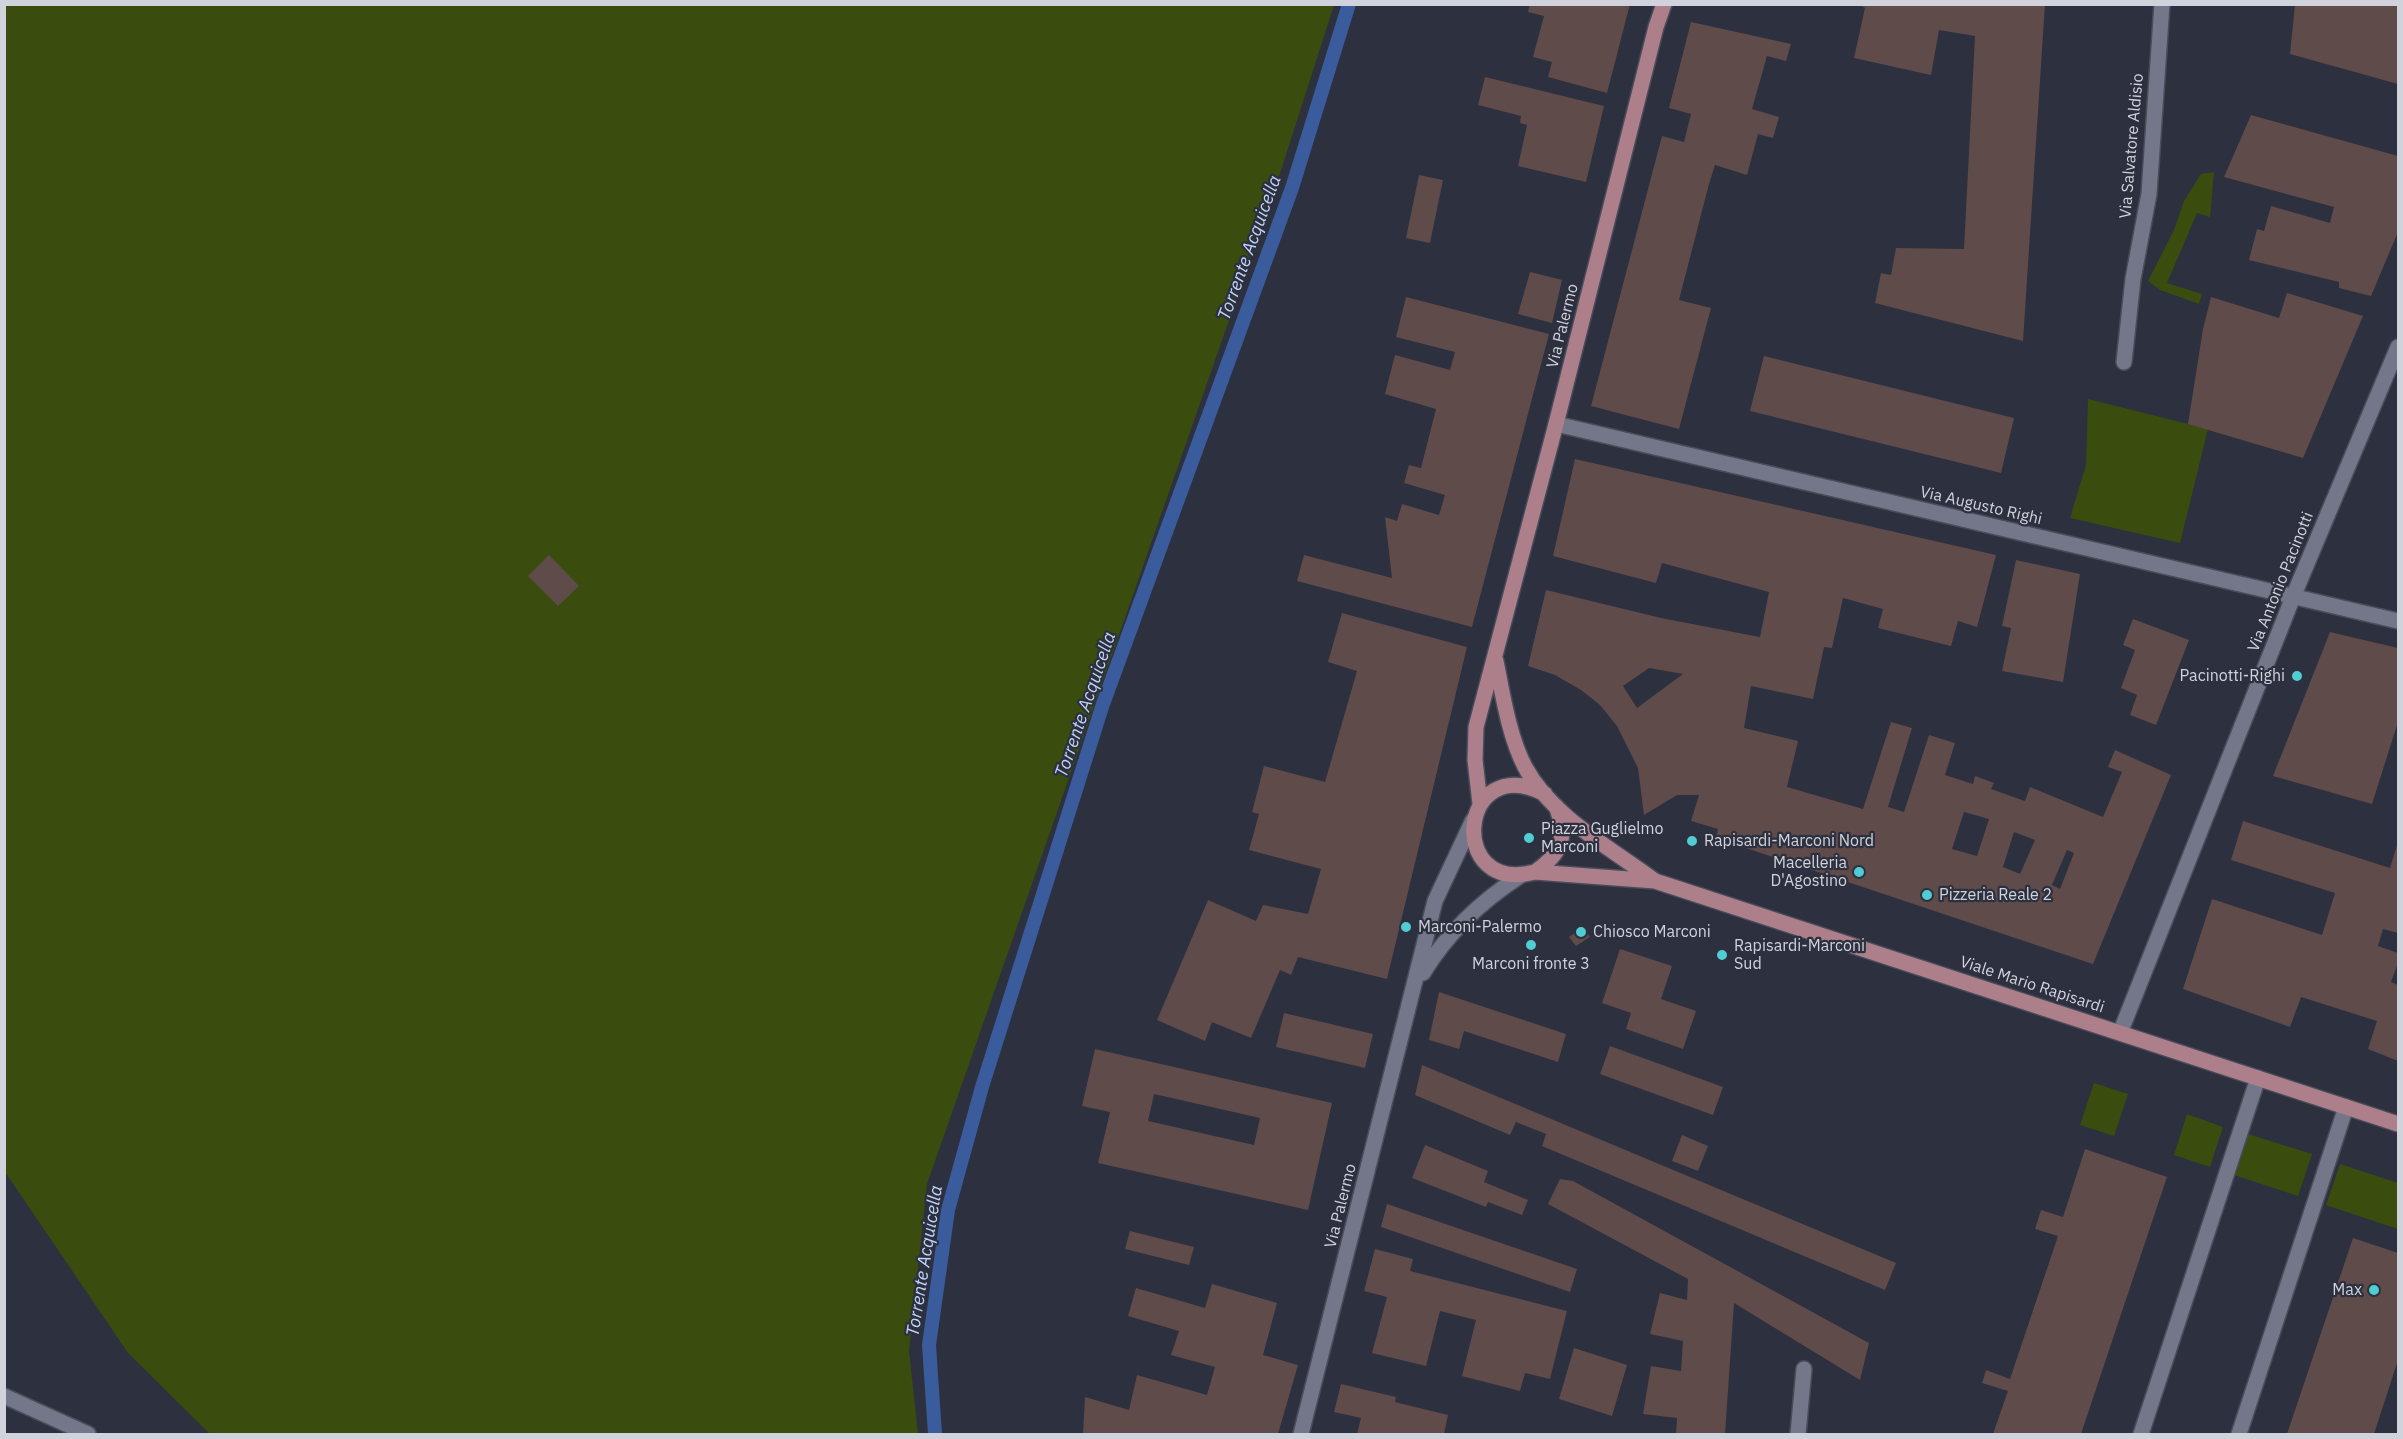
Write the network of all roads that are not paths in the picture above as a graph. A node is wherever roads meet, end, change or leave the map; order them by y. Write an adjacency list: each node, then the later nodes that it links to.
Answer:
1 (1664, 4): 5 (main road, Via Palermo)
2 (2162, 4): 4 (main road, Via Salvatore Aldisio)
3 (2398, 347): 6 (main road, Via Antonio Pacinotti)
4 (2124, 362)
5 (1556, 424): 6 (main road, Via Augusto Righi); 8 (main road, Via Palermo)
6 (2293, 597): 7 (main road, Via Augusto Righi); 15 (main road, Via Antonio Pacinotti)
7 (2398, 621)
8 (1495, 656): 9 (main road); 10 (main road, Via Palermo)
9 (1550, 799): 10 (main road); 12 (main road); 13 (main road)
10 (1480, 804): 11 (main road)
11 (1473, 820): 12 (main road); 14 (main road, Via Palermo)
12 (1528, 874): 13 (main road); 14 (main road)
13 (1655, 881): 15 (main road, Viale Mario Rapisardi)
14 (1415, 986): 22 (main road, Via Palermo)
15 (2120, 1033): 16 (main road, Viale Mario Rapisardi)
16 (2258, 1078): 17 (main road, Viale Mario Rapisardi); 24 (main road)
17 (2346, 1107): 18 (main road, Viale Mario Rapisardi); 25 (main road)
18 (2398, 1124)
19 (1804, 1369): 23 (main road)
20 (4, 1396): 21 (main road)
21 (88, 1434)
22 (1301, 1434)
23 (1798, 1434)
24 (2141, 1434)
25 (2239, 1434)

